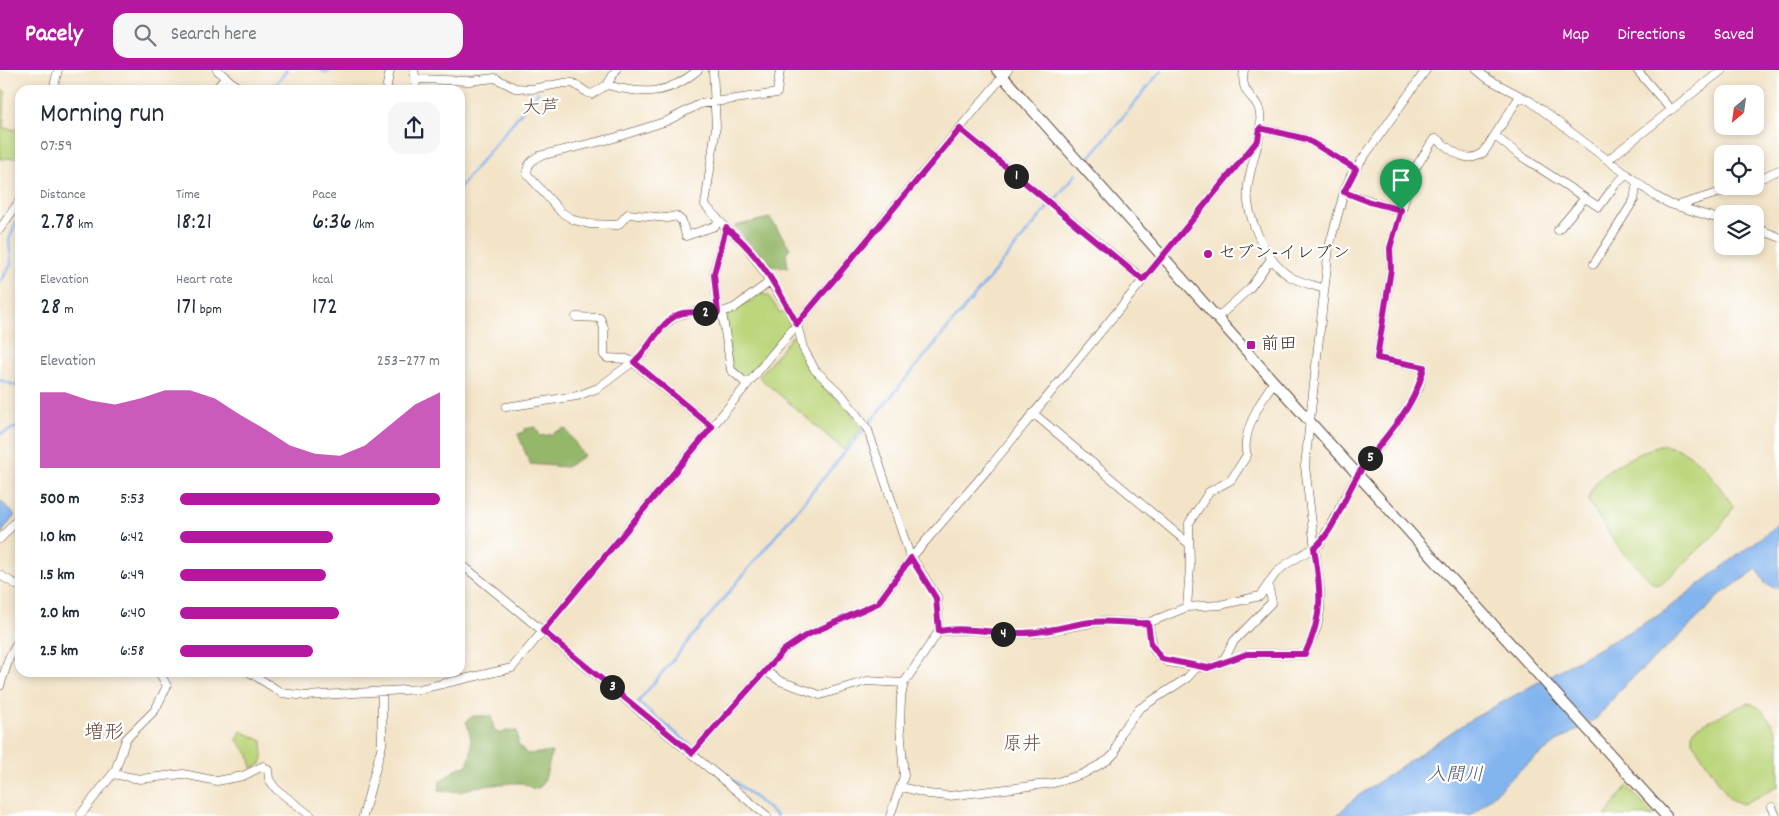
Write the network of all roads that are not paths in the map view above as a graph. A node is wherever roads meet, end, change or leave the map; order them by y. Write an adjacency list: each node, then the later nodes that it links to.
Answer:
1 (58, 70): 19 (street)
2 (217, 70): 16 (street)
3 (390, 70): 22 (street)
4 (414, 70): 18 (street)
5 (448, 70): 17 (street)
6 (616, 70): 24 (street)
7 (698, 70): 24 (street)
8 (713, 70): 26 (street)
9 (780, 70): 26 (street)
10 (1244, 70): 28 (street)
11 (1426, 70): 33 (street)
12 (1478, 70): 25 (street)
13 (1636, 70): 27 (street)
14 (1722, 70): 27 (street)
15 (1002, 72): 29 (street); 51 (street)
16 (226, 77): 20 (street); 21 (street)
17 (448, 80): 18 (street); 24 (street)
18 (416, 81): 23 (street)
19 (54, 85)
20 (219, 85)
21 (235, 85)
22 (387, 85)
23 (416, 85)
24 (607, 85)
25 (1520, 96): 30 (street); 32 (street)
26 (716, 101): 45 (street); 45 (street)
27 (1671, 110): 32 (street)
28 (1260, 128): 31 (street); 33 (street)
29 (960, 129): 54 (street); 60 (street)
30 (1495, 136): 40 (street); 43 (street)
31 (1258, 140): 51 (street); 52 (street)
32 (1609, 159): 35 (street)
33 (1356, 169): 38 (street)
34 (1779, 170): 36 (street)
35 (1627, 174): 37 (street); 40 (street)
36 (1764, 177)
37 (1637, 182): 41 (street); 53 (street)
38 (1344, 192): 43 (street); 56 (street)
39 (1714, 195): 41 (street)
40 (1584, 199): 48 (street)
41 (1679, 206): 44 (street)
42 (15, 207): 47 (street)
43 (1401, 210): 68 (street)
44 (1714, 218)
45 (719, 221): 46 (street)
46 (726, 228): 55 (street); 57 (street)
47 (0, 229)
48 (1558, 230)
49 (1764, 231): 50 (street)
50 (1779, 237)
51 (1162, 256): 54 (street); 59 (street)
52 (1272, 259): 56 (street); 59 (street)
53 (1594, 264)
54 (1143, 280): 65 (street)
55 (771, 281): 57 (street); 60 (street)
56 (1324, 289): 66 (street)
57 (720, 312): 61 (street); 63 (street)
58 (576, 317): 61 (street)
59 (1217, 318): 62 (street)
60 (797, 324): 63 (street); 73 (street)
61 (634, 362): 64 (street); 67 (street)
62 (1274, 382): 66 (street); 71 (street)
63 (747, 384): 67 (street)
64 (506, 407)
65 (1033, 414): 71 (street); 73 (street)
66 (1311, 421): 68 (street); 72 (street)
67 (712, 427): 80 (street)
68 (1362, 478): 72 (street); 101 (street)
69 (15, 522): 70 (street)
70 (0, 539)
71 (1188, 543): 78 (street)
72 (1314, 548): 77 (street); 83 (street)
73 (911, 558): 81 (street); 86 (street)
74 (465, 567): 80 (street)
75 (0, 575): 76 (street)
76 (15, 584)
77 (1268, 586): 78 (street); 83 (street)
78 (1187, 607): 79 (street)
79 (1148, 623): 81 (street); 85 (street)
80 (543, 631): 91 (street); 92 (street)
81 (939, 631): 89 (street)
82 (15, 646): 84 (street)
83 (1223, 661): 85 (street)
84 (3, 665): 90 (street)
85 (1197, 667): 94 (street)
86 (767, 672): 89 (street); 92 (street)
87 (162, 677): 93 (street)
88 (257, 677): 91 (street)
89 (904, 683): 94 (street)
90 (0, 686)
91 (382, 691): 98 (street)
92 (695, 750): 99 (street)
93 (113, 774): 96 (street); 97 (street)
94 (902, 787): 100 (street)
95 (1772, 807): 102 (street)
96 (81, 814)
97 (312, 816)
98 (363, 816)
99 (767, 816)
100 (890, 816)
101 (1666, 816)
102 (1776, 816)

